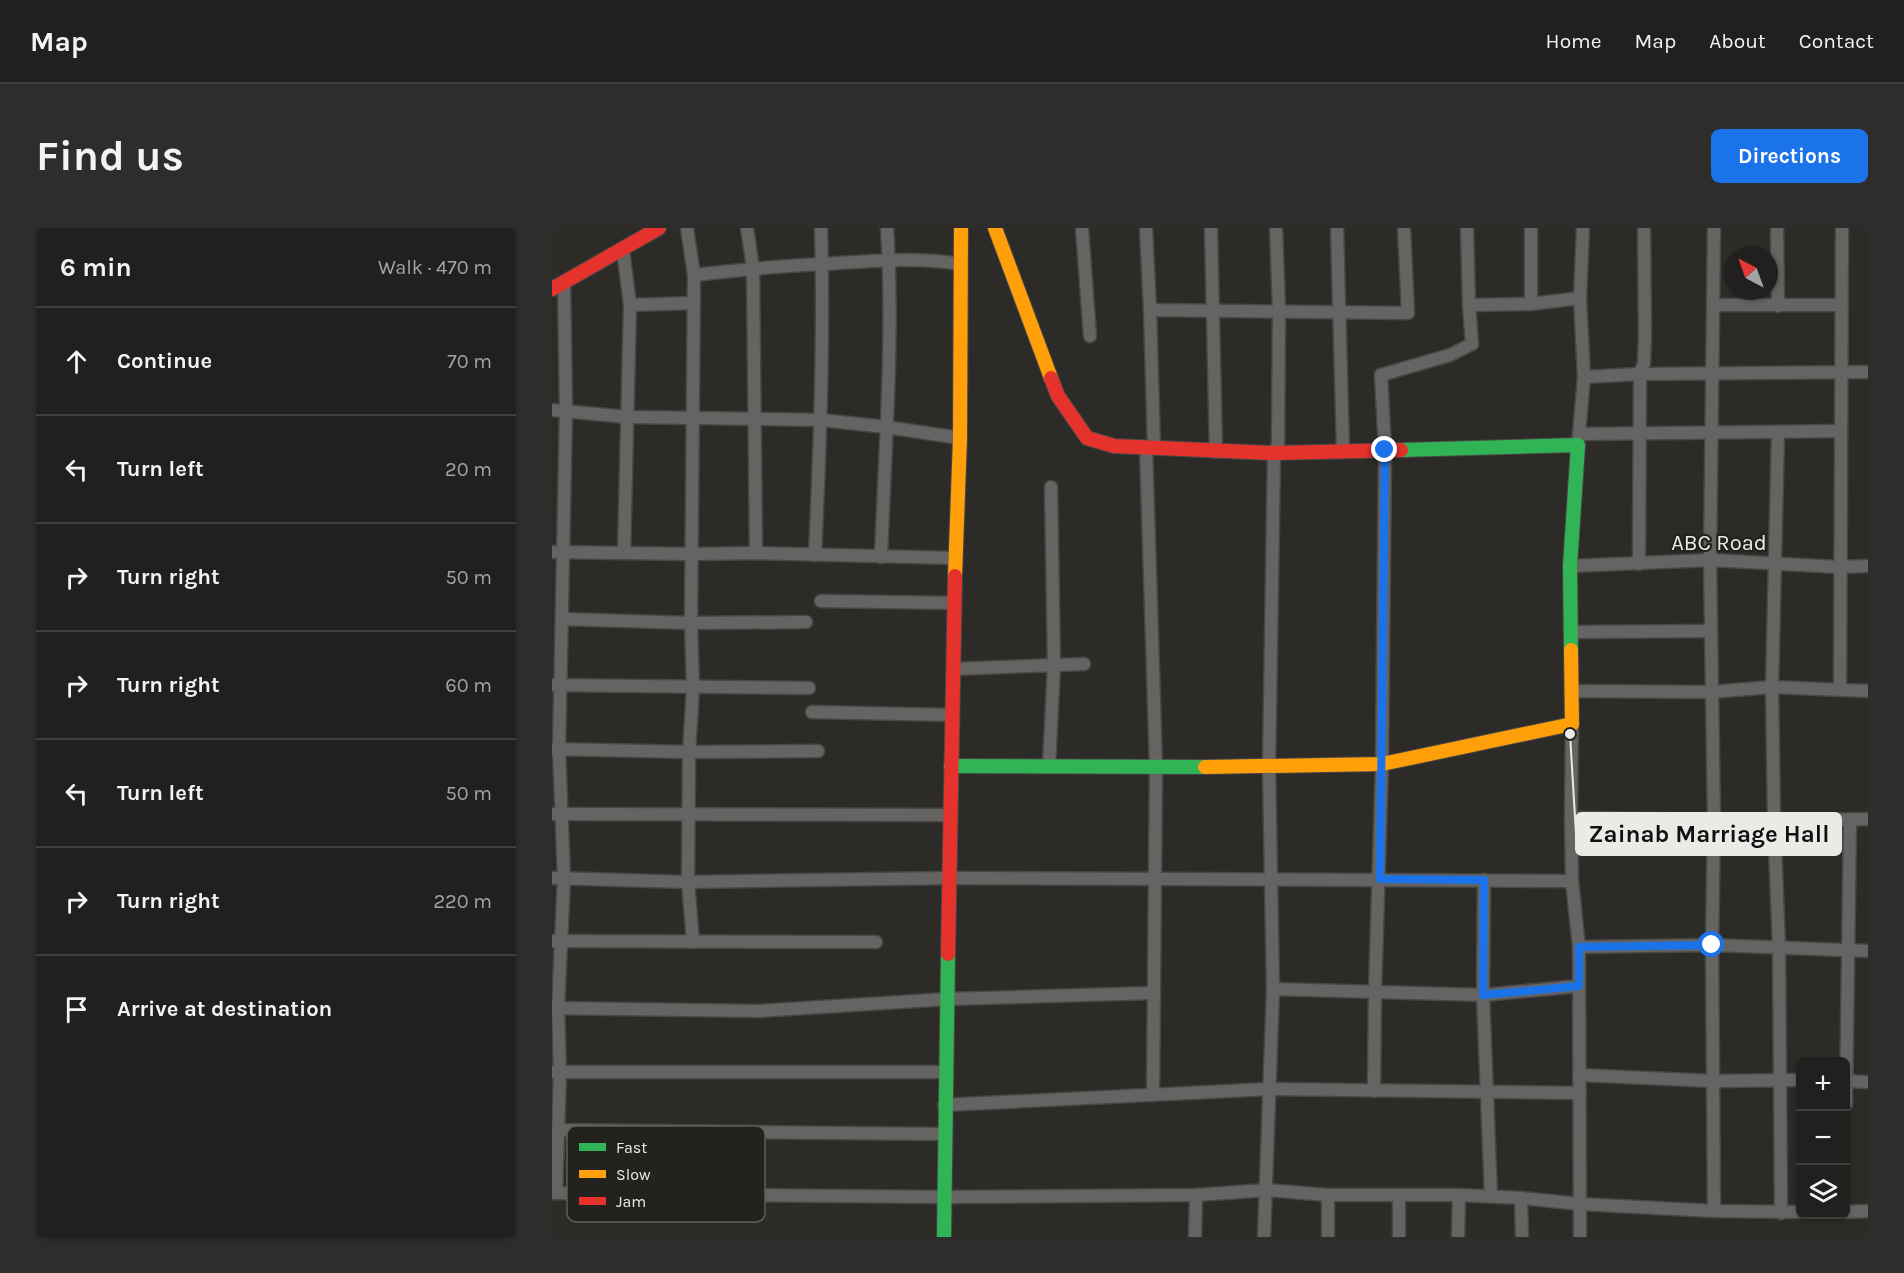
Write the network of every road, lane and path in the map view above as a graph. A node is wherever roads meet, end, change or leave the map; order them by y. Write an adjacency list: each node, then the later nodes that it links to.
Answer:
1 (659, 228): 21 (street)
2 (687, 228): 26 (street)
3 (747, 228): 25 (street)
4 (821, 228): 23 (street)
5 (887, 228): 22 (street)
6 (961, 228): 24 (street)
7 (995, 228): 59 (street)
8 (1082, 228): 40 (street)
9 (1146, 228): 36 (street)
10 (1211, 228): 38 (street)
11 (1276, 228): 37 (street)
12 (1337, 228): 39 (street)
13 (1404, 228): 39 (street)
14 (1467, 228): 32 (street)
15 (1531, 228): 30 (street)
16 (1583, 228): 28 (street)
17 (1644, 228): 43 (street)
18 (1714, 228): 33 (street)
19 (1777, 228): 35 (street)
20 (1842, 228): 34 (street)
21 (623, 250): 27 (street); 31 (street)
22 (889, 259): 23 (street); 24 (street); 52 (street)
23 (822, 264): 25 (street); 51 (street)
24 (961, 264): 57 (street)
25 (753, 268): 26 (street); 50 (street)
26 (694, 275): 29 (street)
27 (558, 286): 47 (street)
28 (1580, 298): 30 (street); 45 (street)
29 (694, 303): 31 (street); 49 (street)
30 (1531, 304): 32 (street)
31 (630, 305): 48 (street)
32 (1469, 305): 61 (street)
33 (1714, 305): 35 (street); 44 (street)
34 (1842, 305): 35 (street); 41 (street)
35 (1778, 306)
36 (1150, 310): 38 (street); 59 (street)
37 (1279, 310): 38 (street); 39 (street); 63 (street)
38 (1214, 311): 62 (street)
39 (1338, 312): 60 (street)
40 (1090, 336)
41 (1841, 372): 42 (street); 44 (street); 53 (street)
42 (1868, 372)
43 (1640, 374): 44 (street); 45 (street); 56 (street)
44 (1712, 374): 55 (street)
45 (1584, 377): 58 (street)
46 (552, 410): 47 (street)
47 (566, 410): 48 (street); 65 (street)
48 (628, 417): 49 (street); 66 (street)
49 (693, 419): 50 (street); 68 (street)
50 (753, 420): 51 (street); 67 (street)
51 (821, 420): 52 (street); 69 (street)
52 (886, 426): 57 (street); 70 (street)
53 (1841, 431): 54 (street); 77 (street)
54 (1778, 432): 55 (street); 73 (street)
55 (1711, 433): 56 (street); 72 (street)
56 (1640, 434): 58 (street); 74 (street)
57 (960, 438): 71 (street)
58 (1578, 440): 61 (street); 75 (street)
59 (1150, 448): 62 (street); 105 (street)
60 (1343, 450): 61 (street); 63 (street)
61 (1385, 450): 102 (street)
62 (1216, 452): 63 (street)
63 (1274, 453): 106 (street)
64 (1051, 487): 86 (street)
65 (557, 552): 66 (street); 80 (street)
66 (624, 553): 68 (street)
67 (756, 553): 68 (street); 69 (street)
68 (693, 555): 82 (street)
69 (815, 555): 70 (street)
70 (881, 557): 71 (street)
71 (954, 558): 79 (street)
72 (1710, 560): 73 (street, ABC Road); 74 (street, ABC Road); 84 (street)
73 (1774, 563): 77 (street, ABC Road); 89 (street)
74 (1639, 564): 75 (street, ABC Road)
75 (1570, 566): 83 (street)
76 (1868, 566): 77 (street, ABC Road)
77 (1839, 567): 92 (street)
78 (821, 601): 79 (street)
79 (954, 603): 87 (street)
80 (562, 619): 82 (street); 88 (street)
81 (806, 622): 82 (street)
82 (691, 623): 90 (street)
83 (1571, 632): 84 (street); 93 (street)
84 (1710, 632): 95 (street)
85 (1084, 664): 86 (street)
86 (1054, 665): 87 (street); 104 (street)
87 (953, 669): 97 (street)
88 (556, 685): 90 (street); 99 (street)
89 (1772, 687): 92 (street); 95 (street); 114 (street)
90 (693, 688): 91 (street); 101 (street)
91 (809, 688)
92 (1840, 689): 94 (street)
93 (1571, 691): 95 (street); 98 (street)
94 (1868, 691)
95 (1711, 692): 113 (street)
96 (812, 712): 97 (street)
97 (953, 715): 103 (street)
98 (1572, 724): 102 (street); 110 (street)
99 (555, 750): 101 (street); 107 (street)
100 (818, 751): 101 (street)
101 (688, 752): 109 (street)
102 (1382, 764): 106 (street); 118 (street)
103 (951, 766): 104 (street); 108 (street)
104 (1049, 766): 105 (street)
105 (1156, 766): 106 (street); 117 (street)
106 (1269, 767): 119 (street)
107 (557, 814): 109 (street); 115 (street)
108 (950, 815): 109 (street); 116 (street)
109 (689, 816): 122 (street)
110 (1571, 818): 113 (street); 121 (street)
111 (1850, 819): 112 (street); 114 (street); 129 (street)
112 (1868, 819)
113 (1714, 820): 114 (street); 126 (street)
114 (1774, 821): 128 (street)
115 (558, 878): 122 (street); 123 (street)
116 (950, 878): 117 (street); 122 (street); 136 (street)
117 (1155, 879): 119 (street); 134 (street)
118 (1380, 879): 119 (street); 120 (street); 133 (street)
119 (1271, 880): 132 (street)
120 (1484, 880): 121 (street); 135 (street)
121 (1572, 881): 127 (street)
122 (688, 882): 124 (street)
123 (556, 942): 124 (street); 137 (street)
124 (693, 942): 125 (street)
125 (876, 942)
126 (1712, 945): 127 (street); 128 (street); 144 (street)
127 (1579, 947): 131 (street)
128 (1779, 947): 129 (street); 142 (street)
129 (1848, 949): 130 (street); 138 (street)
130 (1868, 951)
131 (1579, 986): 135 (street); 141 (street)
132 (1273, 989): 133 (street); 147 (street)
133 (1375, 991): 135 (street); 148 (street)
134 (1153, 993): 136 (street); 151 (street)
135 (1483, 995): 149 (street)
136 (948, 999): 137 (street); 139 (street)
137 (555, 1008): 140 (street)
138 (1846, 1057)
139 (946, 1072): 140 (street); 152 (street)
140 (556, 1073): 153 (street)
141 (1579, 1075): 144 (street); 150 (street)
142 (1779, 1079): 143 (street); 144 (street); 171 (street)
143 (1796, 1080)
144 (1714, 1081): 167 (street)
145 (1850, 1081): 146 (street)
146 (1868, 1082)
147 (1270, 1089): 148 (street); 151 (street); 156 (street)
148 (1374, 1092): 149 (street)
149 (1486, 1092): 150 (street); 163 (street)
150 (1580, 1093): 166 (street)
151 (1153, 1095): 152 (street)
152 (944, 1105): 155 (street)
153 (555, 1130): 157 (street)
154 (765, 1132): 155 (street)
155 (945, 1134): 164 (street)
156 (1267, 1190): 159 (street); 160 (street); 174 (street)
157 (554, 1193)
158 (765, 1195): 164 (street)
159 (1196, 1195): 164 (street); 173 (street)
160 (1328, 1195): 161 (street); 175 (street)
161 (1400, 1195): 162 (street); 176 (street)
162 (1459, 1195): 163 (street); 177 (street)
163 (1491, 1196): 165 (street)
164 (944, 1197): 172 (street)
165 (1521, 1198): 166 (street); 178 (street)
166 (1580, 1204): 167 (street); 179 (street)
167 (1714, 1211): 171 (street)
168 (1868, 1211): 170 (street)
169 (1796, 1212): 171 (street)
170 (1850, 1212)
171 (1782, 1213)
172 (944, 1237)
173 (1195, 1237)
174 (1264, 1237)
175 (1328, 1237)
176 (1399, 1237)
177 (1458, 1237)
178 (1522, 1237)
179 (1580, 1237)

